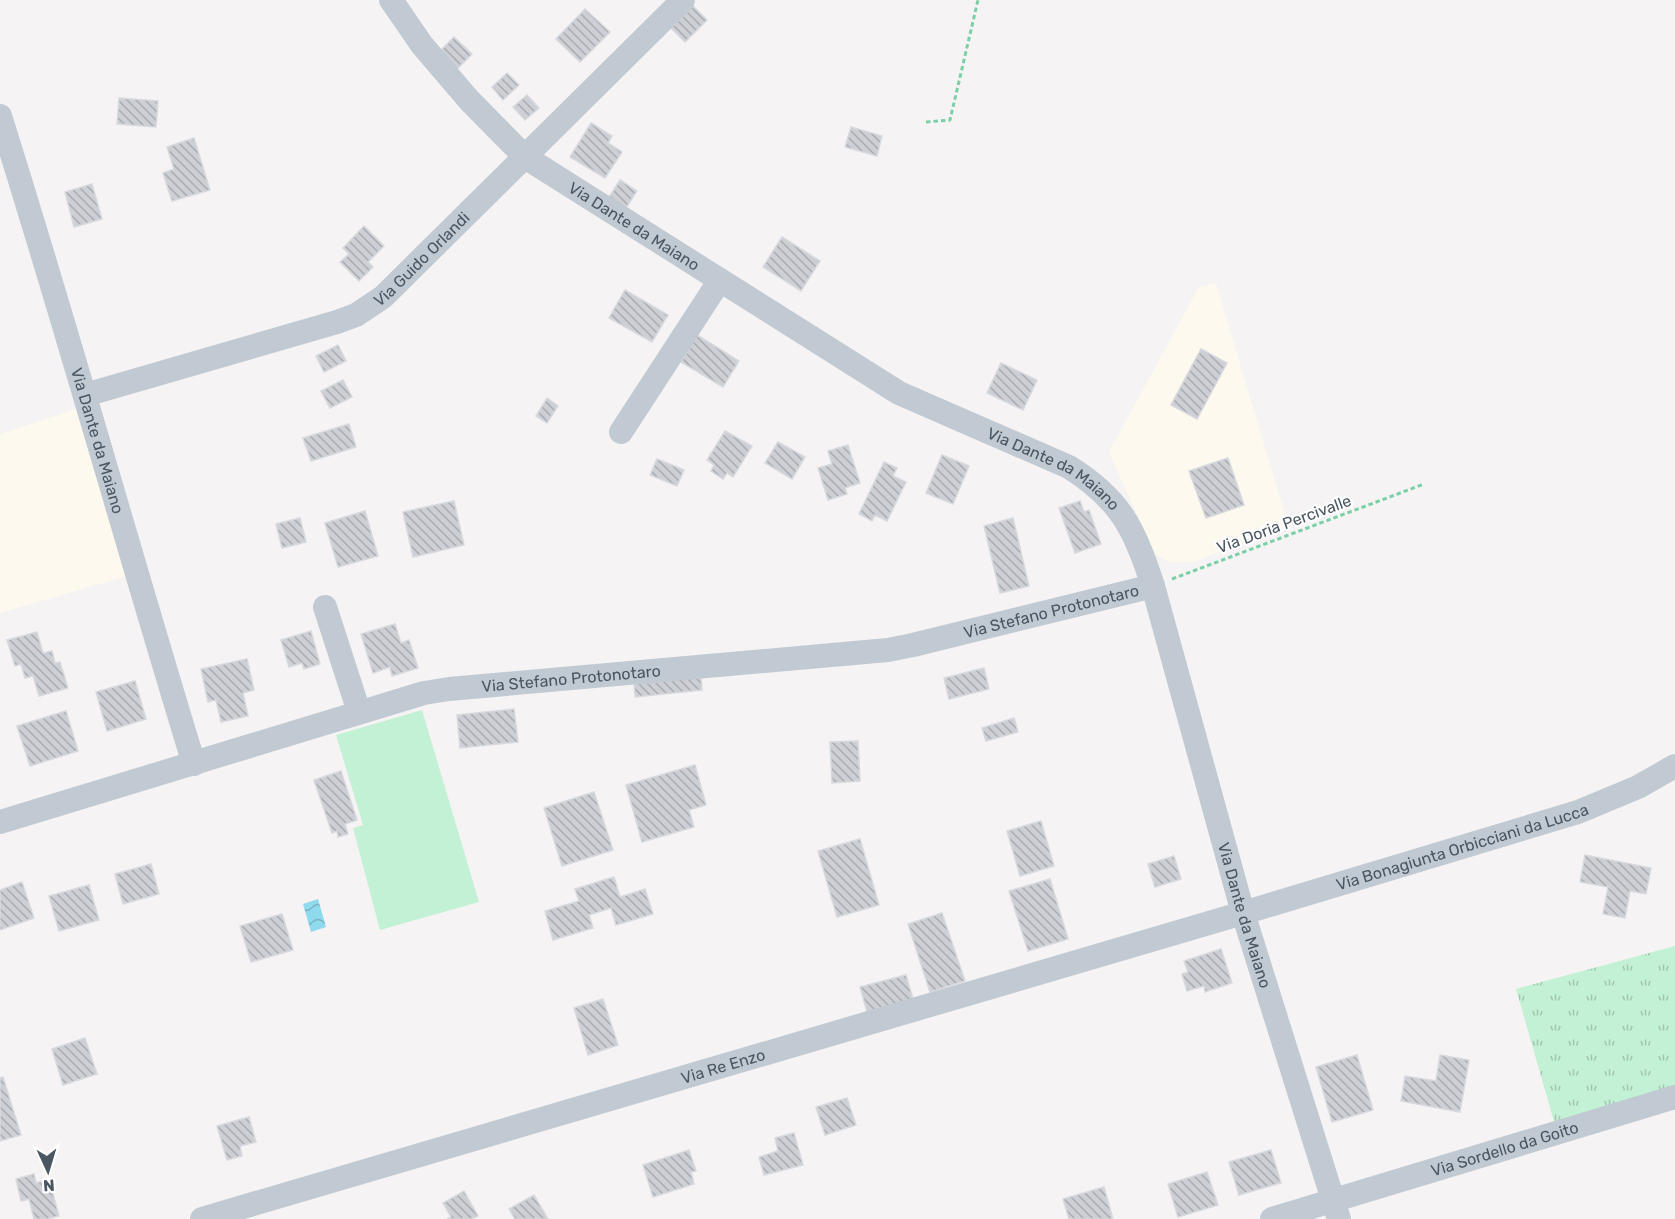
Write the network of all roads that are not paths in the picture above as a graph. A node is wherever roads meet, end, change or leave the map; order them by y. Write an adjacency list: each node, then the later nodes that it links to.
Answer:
1 (391, 0): 4 (street, Via Dante da Maiano)
2 (683, 0): 4 (street, Via Guido Orlandi)
3 (0, 116): 6 (street, Via Dante da Maiano)
4 (525, 157): 5 (street, Via Dante da Maiano); 6 (street, Via Guido Orlandi)
5 (720, 280): 7 (street); 8 (street, Via Dante da Maiano)
6 (85, 395): 11 (street, Via Dante da Maiano)
7 (621, 432)
8 (1153, 586): 10 (street, Via Stefano Protonotaro); 14 (street, Via Dante da Maiano)
9 (325, 607): 10 (street)
10 (359, 712): 11 (street, Via Stefano Protonotaro)
11 (194, 764): 13 (street, Via Stefano Protonotaro)
12 (1675, 766): 14 (street, Via Bonagiunta Orbicciani da Lucca)
13 (0, 822)
14 (1243, 913): 16 (street, Via Dante da Maiano); 17 (street, Via Re Enzo)
15 (1675, 1097): 16 (street, Via Sordello da Goito)
16 (1337, 1210): 18 (street, Via Sordello da Goito)
17 (202, 1219)
18 (1272, 1219)

